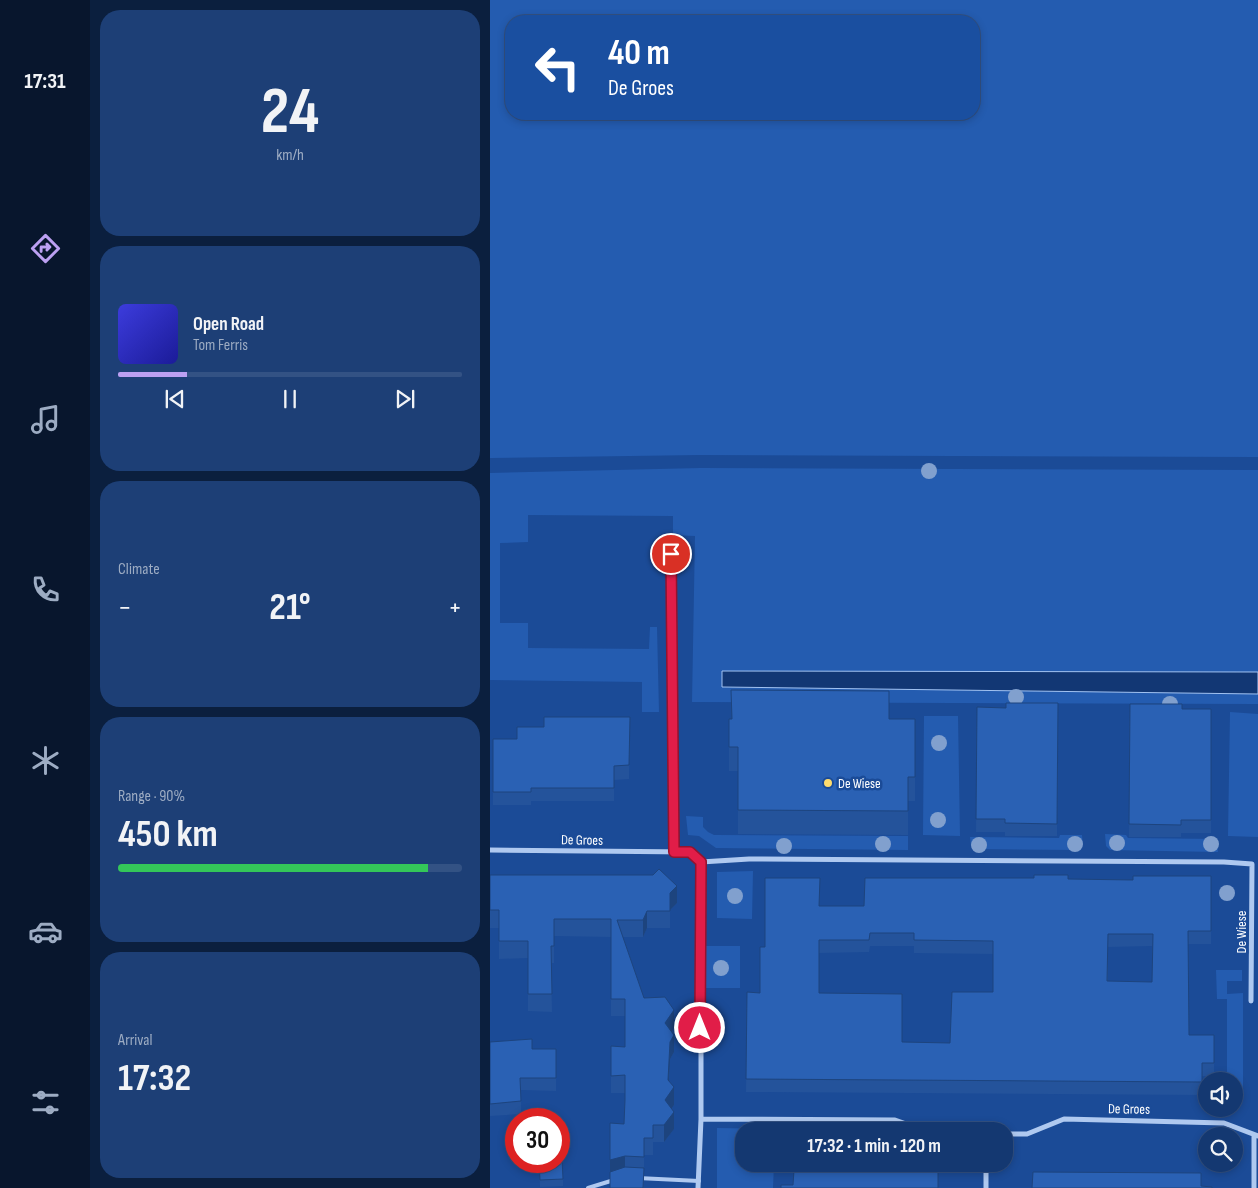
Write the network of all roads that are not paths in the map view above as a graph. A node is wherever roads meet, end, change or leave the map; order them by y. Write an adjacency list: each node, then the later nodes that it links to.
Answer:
1 (671, 554): 3 (lane)
2 (490, 850): 3 (street, De Groes)
3 (674, 852): 4 (street, De Groes)
4 (701, 862): 5 (street, De Wiese); 7 (street)
5 (1255, 864): 6 (street, De Wiese)
6 (1252, 1001)
7 (700, 1119): 8 (street); 14 (street)
8 (901, 1122)
9 (1013, 1134): 10 (street, De Groes)
10 (1256, 1136): 18 (street, De Groes)
11 (986, 1172): 17 (street)
12 (634, 1177): 14 (lane)
13 (616, 1180): 15 (lane)
14 (699, 1181): 16 (street)
15 (588, 1188)
16 (698, 1188)
17 (986, 1188)
18 (1254, 1188)

